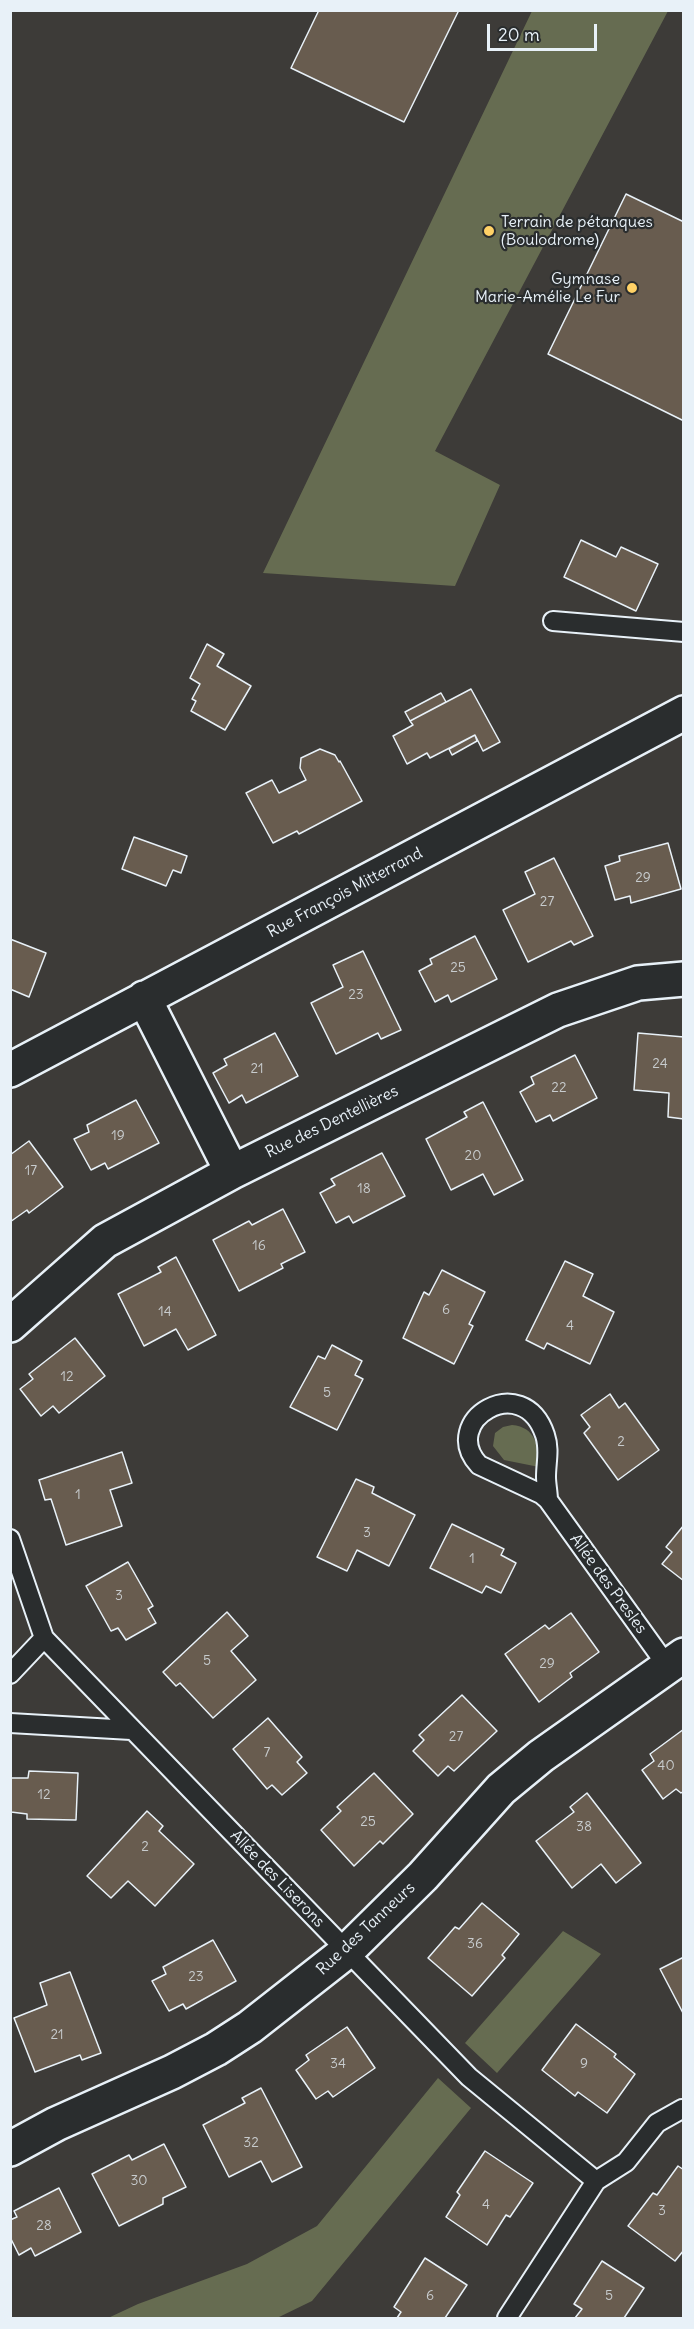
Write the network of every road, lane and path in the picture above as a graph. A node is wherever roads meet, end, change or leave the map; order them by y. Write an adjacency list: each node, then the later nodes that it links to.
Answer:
1 (553, 621): 2 (lane)
2 (684, 632)
3 (682, 713): 5 (street, Rue François Mitterrand)
4 (684, 979): 7 (street, Rue des Dentellières)
5 (144, 999): 6 (street, Rue François Mitterrand); 7 (street)
6 (10, 1070)
7 (232, 1172): 8 (street, Rue des Dentellières)
8 (10, 1325)
9 (548, 1500): 9 (lane, Allée des Presles); 12 (lane, Allée des Presles)
10 (10, 1539): 11 (lane, Allée des Liserons)
11 (44, 1638): 13 (lane); 15 (lane, Allée des Liserons)
12 (676, 1661): 16 (street, Rue des Tanneurs)
13 (10, 1674)
14 (10, 1723): 15 (lane)
15 (131, 1730): 16 (lane, Allée des Liserons)
16 (347, 1951): 18 (street, Rue des Tanneurs); 19 (lane, Allée des Liserons)
17 (682, 2109): 19 (lane)
18 (10, 2149)
19 (596, 2181): 20 (lane)
20 (507, 2319)

